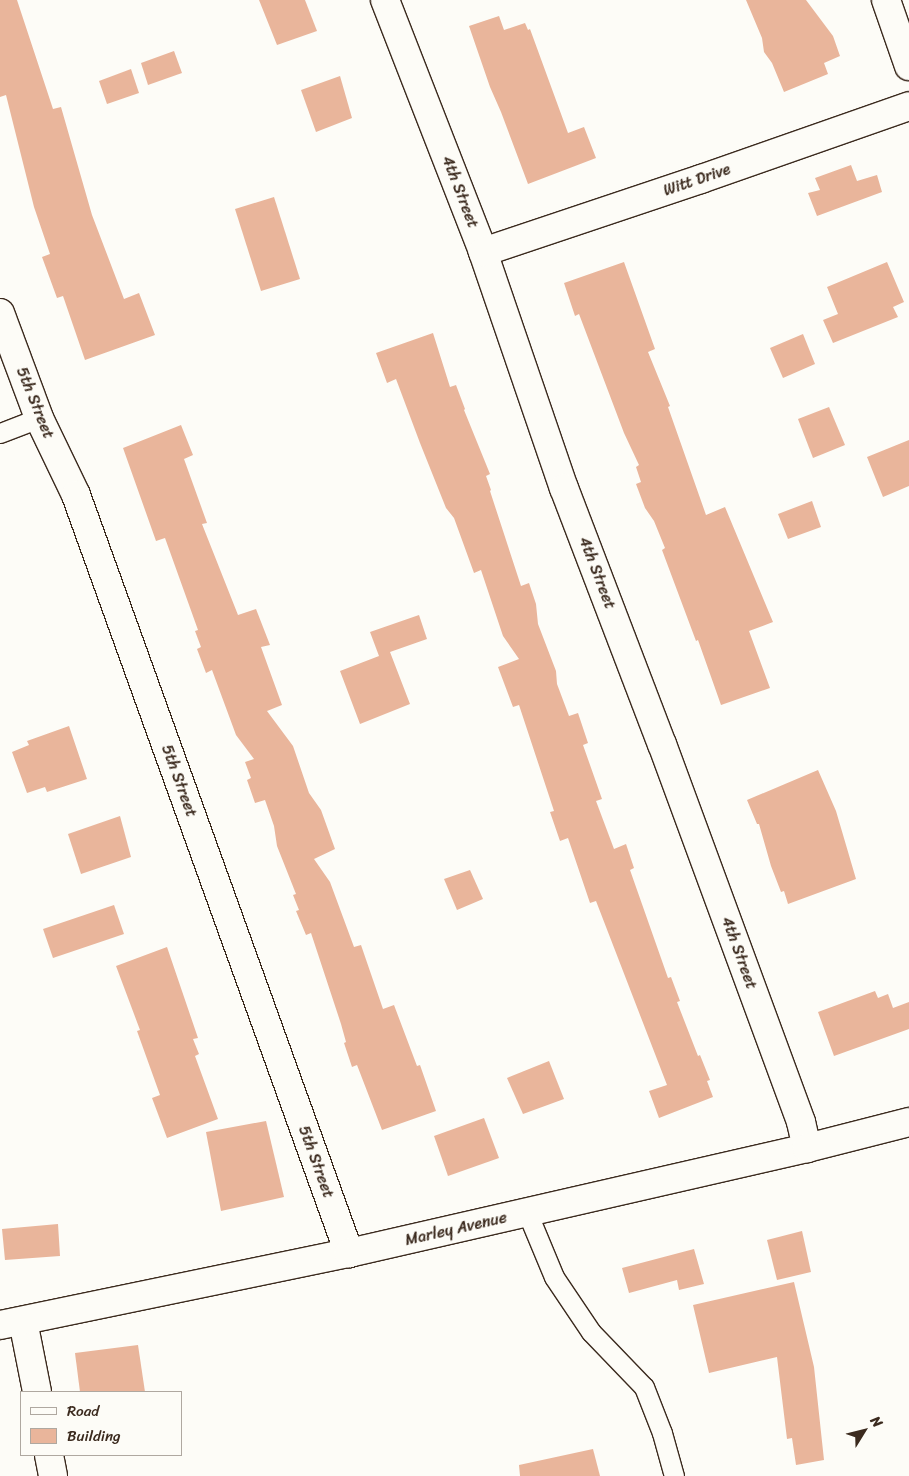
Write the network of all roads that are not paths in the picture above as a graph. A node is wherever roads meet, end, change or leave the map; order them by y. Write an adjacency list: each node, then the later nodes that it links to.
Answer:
1 (385, 0): 5 (street, 4th Street)
2 (886, 0): 3 (street)
3 (909, 66)
4 (909, 106): 5 (street, Witt Drive)
5 (483, 252): 10 (street, 4th Street)
6 (0, 313): 7 (street, 5th Street)
7 (39, 418): 8 (lane); 12 (street, 5th Street)
8 (0, 433)
9 (909, 1122): 10 (street, Marley Avenue)
10 (807, 1148): 11 (street, Marley Avenue)
11 (527, 1212): 12 (street, Marley Avenue); 17 (lane)
12 (349, 1253): 13 (street, Marley Avenue)
13 (11, 1323): 14 (street)
14 (37, 1391)
15 (49, 1456): 16 (street)
16 (53, 1476)
17 (674, 1476)

